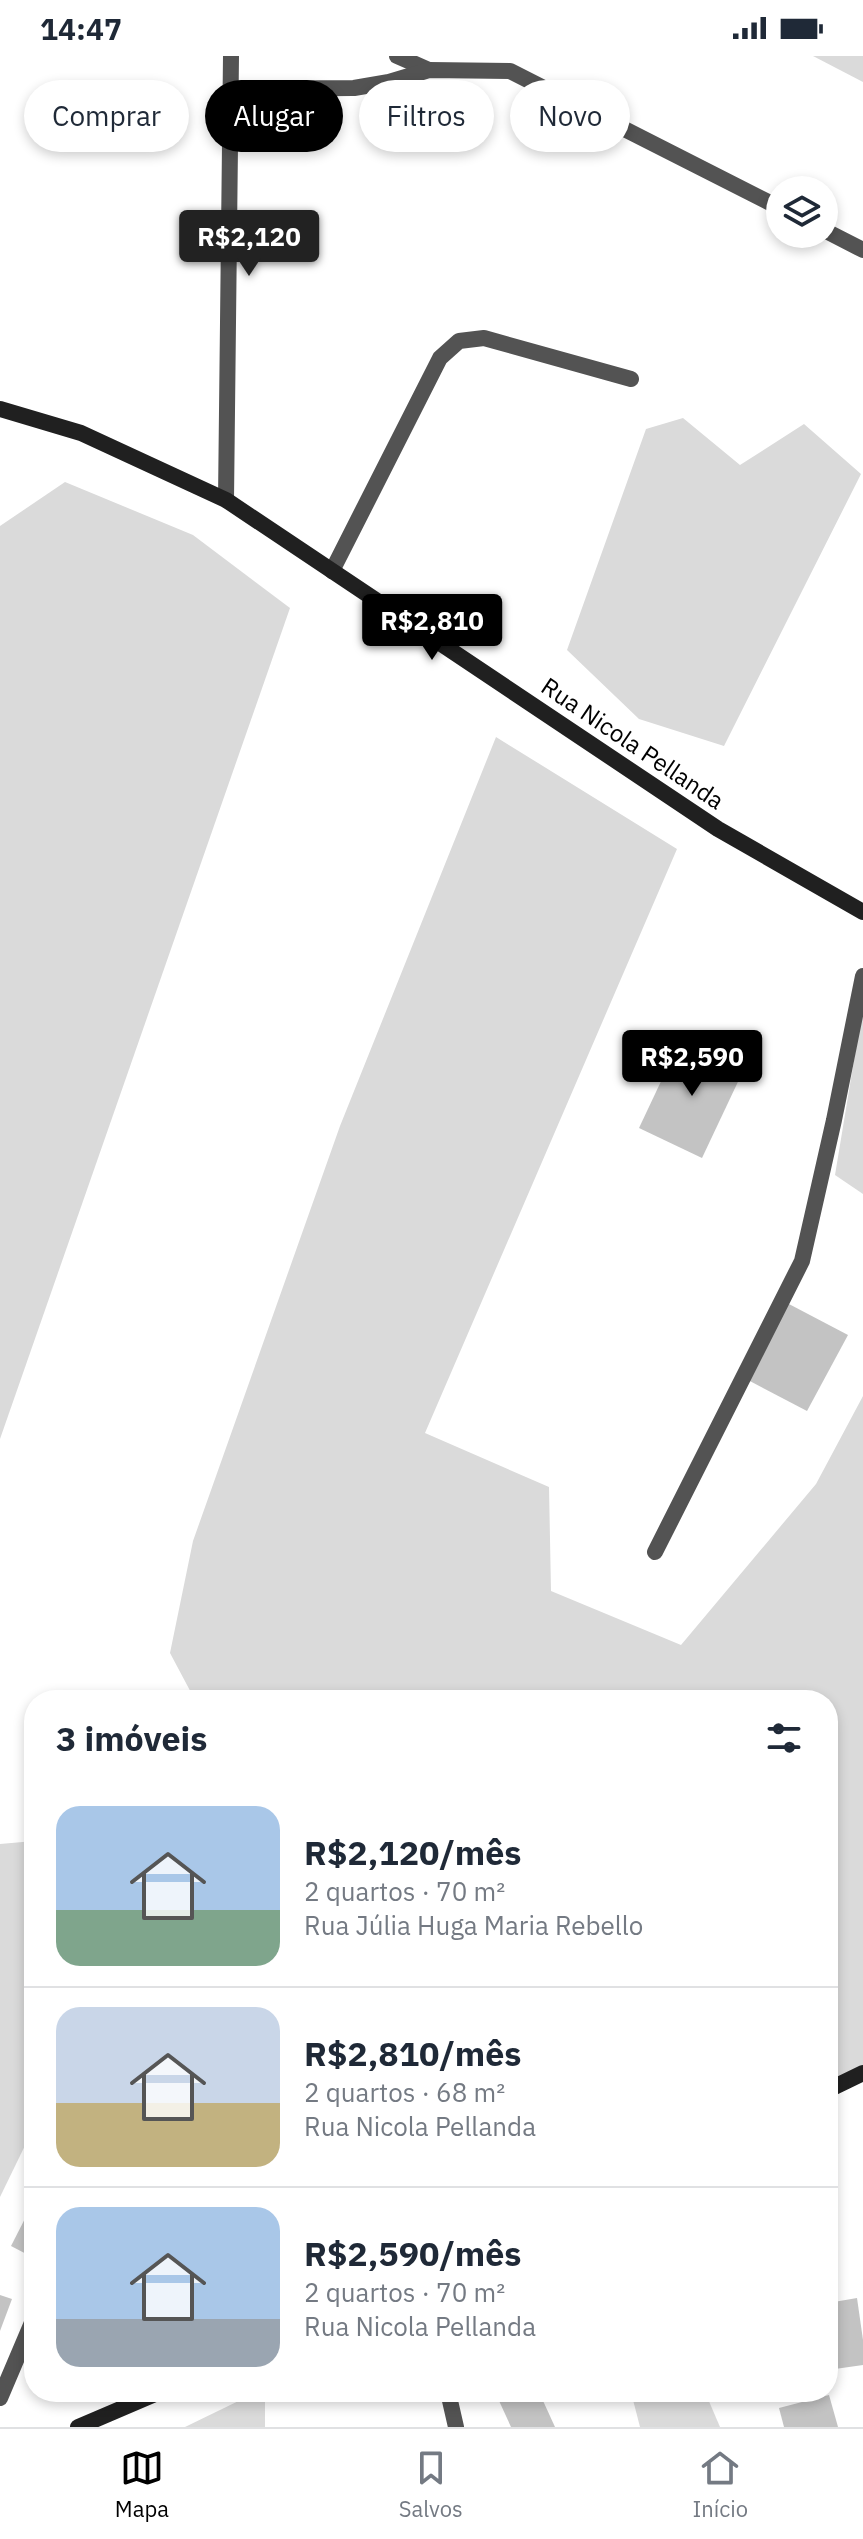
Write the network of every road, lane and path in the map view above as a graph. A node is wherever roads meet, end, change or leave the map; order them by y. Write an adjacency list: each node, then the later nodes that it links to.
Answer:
1 (231, 56): 3 (street)
2 (408, 63): 4 (street); 6 (street)
3 (231, 80)
4 (343, 88)
5 (230, 152): 11 (street)
6 (766, 201)
7 (838, 237): 8 (street)
8 (863, 250)
9 (631, 379): 12 (street)
10 (0, 409): 11 (main road, Rua Nicola Pellanda)
11 (226, 500): 12 (main road, Rua Nicola Pellanda)
12 (332, 571): 13 (main road, Rua Nicola Pellanda)
13 (863, 912)
14 (863, 976): 15 (street)
15 (655, 1552)
16 (863, 2073): 17 (main road)
17 (838, 2085)
18 (24, 2342): 19 (street)
19 (0, 2398)
20 (137, 2402): 22 (main road)
21 (450, 2402): 23 (street)
22 (78, 2427)
23 (456, 2427)

